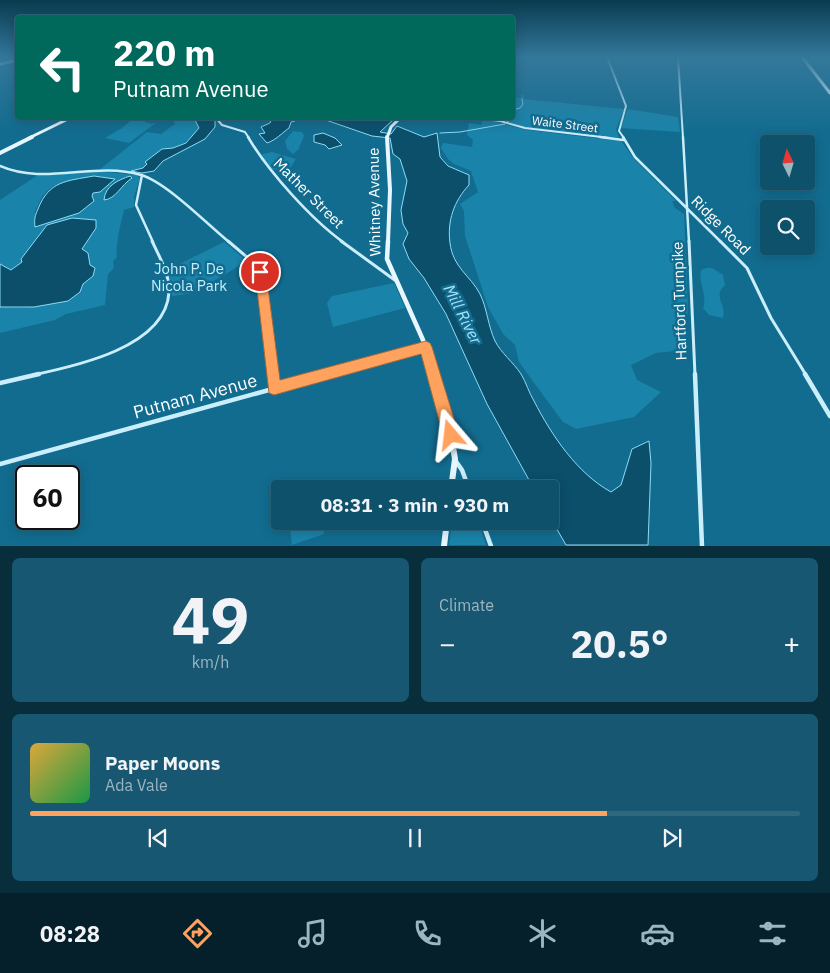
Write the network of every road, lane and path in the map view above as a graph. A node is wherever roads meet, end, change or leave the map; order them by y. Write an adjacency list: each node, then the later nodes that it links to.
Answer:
1 (617, 82): 9 (main road)
2 (680, 82): 13 (main road, Hartford Turnpike)
3 (822, 82): 4 (main road)
4 (830, 93)
5 (66, 120): 10 (main road)
6 (218, 120): 15 (main road, Mather Street)
7 (398, 120): 14 (main road, Whitney Avenue)
8 (493, 120): 9 (main road, Waite Street)
9 (623, 140): 13 (main road, Ridge Road)
10 (0, 153)
11 (0, 166): 12 (main road)
12 (142, 175): 18 (main road); 19 (main road)
13 (688, 208): 20 (main road, Ridge Road); 29 (main road, Hartford Turnpike)
14 (390, 268): 15 (main road); 16 (main road, Whitney Avenue)
15 (381, 272): 16 (main road, Mather Street)
16 (396, 281): 17 (main road, Whitney Avenue)
17 (426, 347): 19 (main road, Putnam Avenue); 21 (main road, Whitney Avenue)
18 (0, 382)
19 (274, 388): 22 (main road, Putnam Avenue)
20 (830, 416)
21 (455, 459): 23 (main road, Whitney Avenue); 24 (main road)
22 (0, 464)
23 (452, 480)
24 (466, 480)
25 (446, 530): 27 (main road)
26 (485, 530): 28 (main road)
27 (444, 546)
28 (491, 546)
29 (702, 546)

